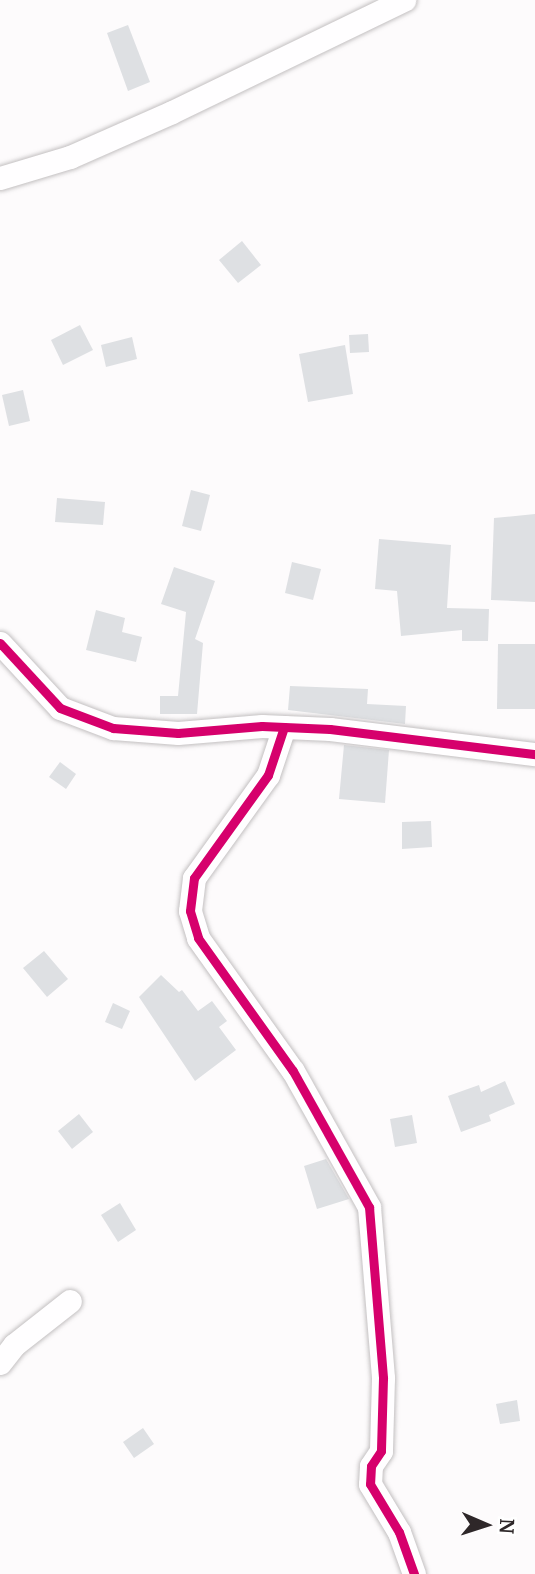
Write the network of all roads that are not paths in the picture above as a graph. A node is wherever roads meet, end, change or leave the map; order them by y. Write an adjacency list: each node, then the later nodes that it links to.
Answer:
1 (404, 0): 2 (street)
2 (0, 178)
3 (0, 643): 4 (street)
4 (284, 727): 5 (street); 8 (street)
5 (535, 754)
6 (70, 1301): 7 (street)
7 (0, 1363)
8 (414, 1574)

